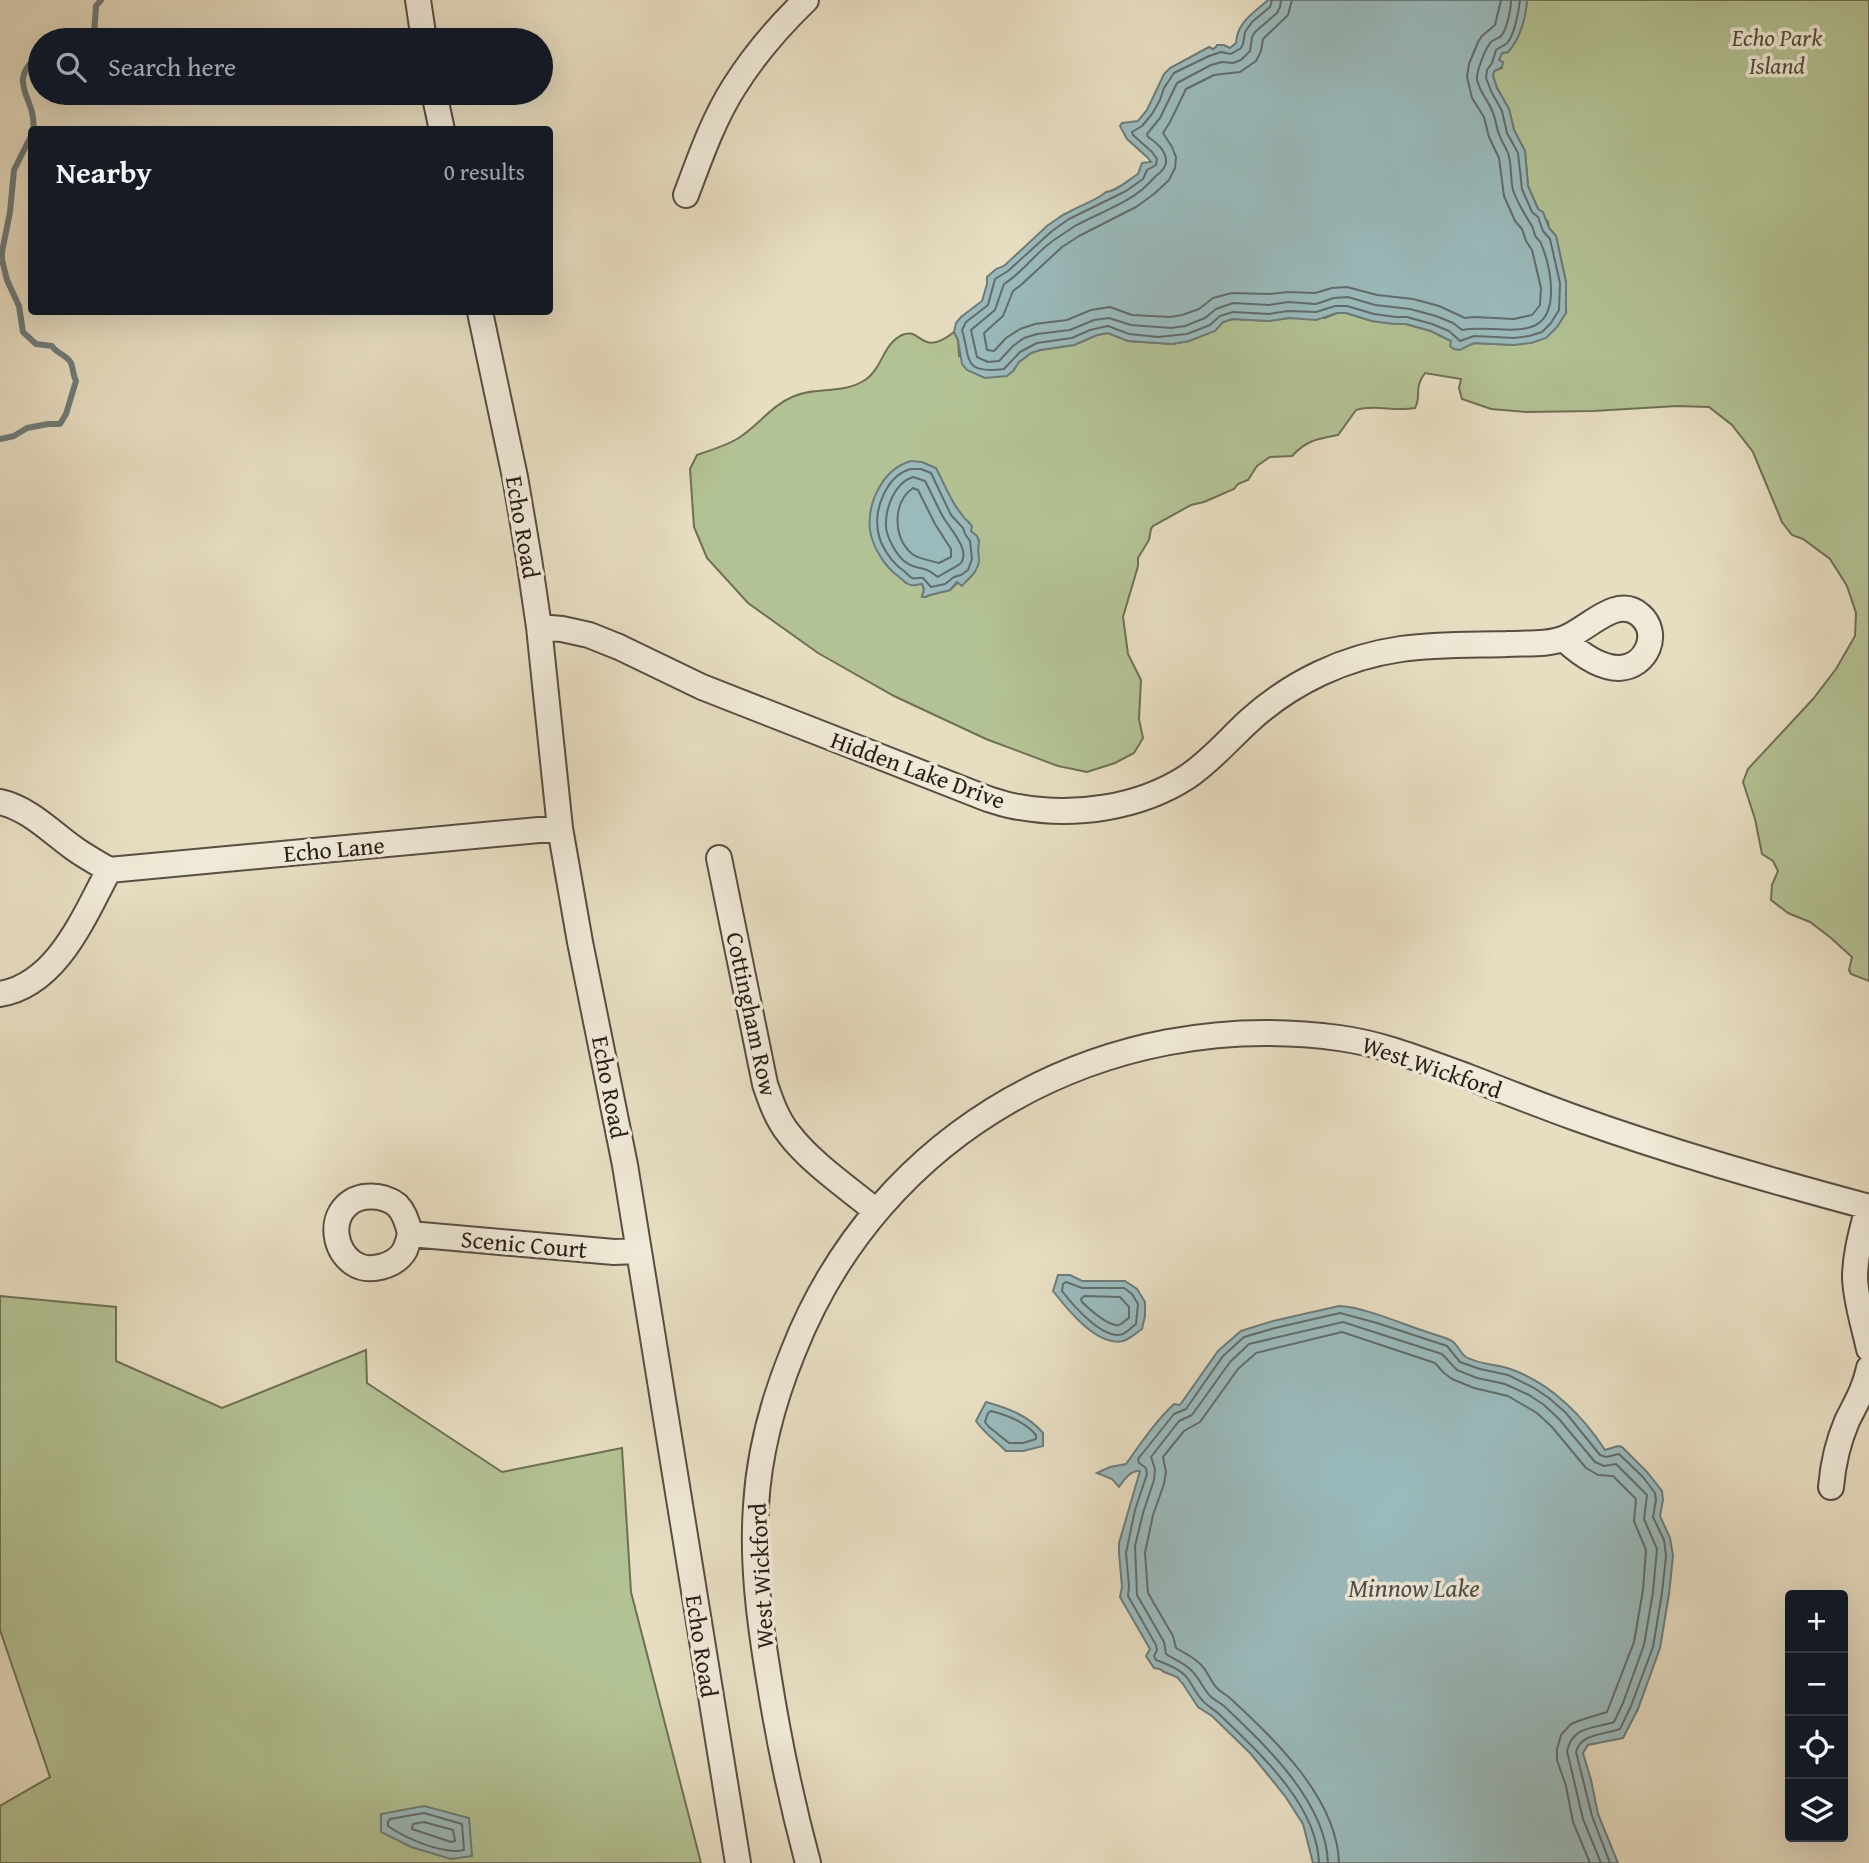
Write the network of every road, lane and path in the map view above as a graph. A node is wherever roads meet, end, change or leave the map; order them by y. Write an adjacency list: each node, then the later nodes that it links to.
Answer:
1 (418, 0): 3 (street)
2 (806, 0): 6 (street)
3 (422, 28)
4 (437, 105): 5 (street)
5 (441, 126)
6 (686, 195)
7 (481, 315): 8 (street, Echo Road)
8 (539, 628): 9 (street, Hidden Lake Drive); 11 (street, Echo Road)
9 (1564, 639)
10 (0, 802): 13 (street)
11 (560, 828): 13 (street, Echo Lane); 18 (street, Echo Road)
12 (719, 858): 16 (street, Cottingham Row)
13 (109, 870): 14 (street)
14 (0, 994)
15 (1869, 1207): 16 (street, West Wickford); 19 (street)
16 (876, 1211): 23 (street, West Wickford)
17 (410, 1234): 18 (street, Scenic Court)
18 (638, 1251): 22 (street, Echo Road)
19 (1869, 1349)
20 (1869, 1368): 21 (street)
21 (1831, 1487)
22 (738, 1863)
23 (808, 1863)

